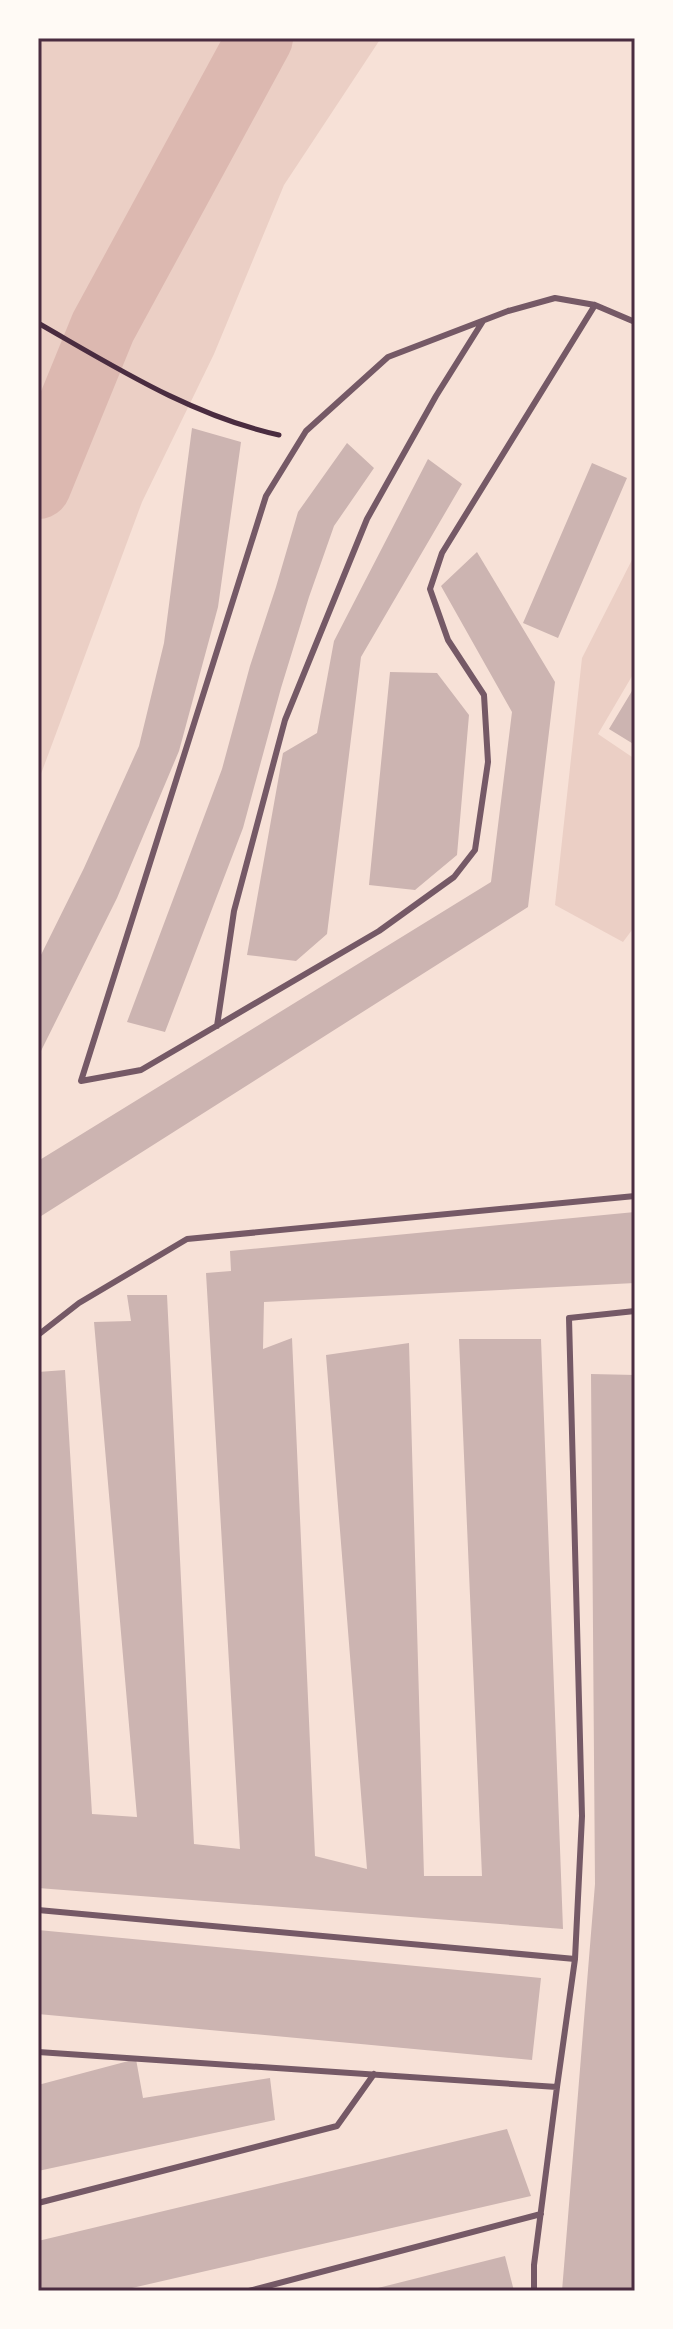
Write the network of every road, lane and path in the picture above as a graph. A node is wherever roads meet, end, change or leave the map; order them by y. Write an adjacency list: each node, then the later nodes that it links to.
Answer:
1 (595, 305): 2 (lane); 3 (lane); 6 (lane)
2 (483, 321): 6 (lane); 6 (lane)
3 (635, 322)
4 (38, 323): 5 (path)
5 (250, 429)
6 (217, 1026)
7 (635, 1196): 9 (lane)
8 (635, 1311): 11 (lane)
9 (38, 1335)
10 (38, 1910): 11 (lane)
11 (575, 1959): 14 (lane)
12 (38, 2052): 13 (lane)
13 (374, 2074): 14 (lane); 15 (lane)
14 (557, 2087): 16 (lane)
15 (38, 2203)
16 (541, 2214): 17 (lane); 18 (lane)
17 (249, 2291)
18 (534, 2291)

